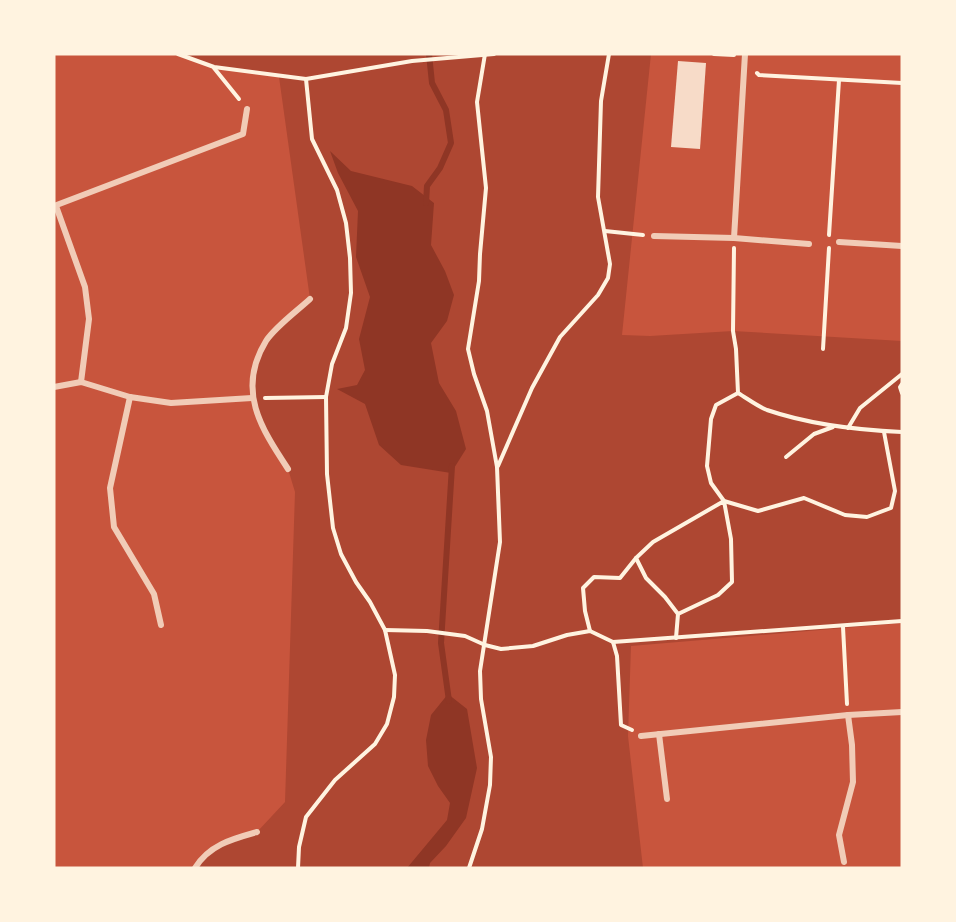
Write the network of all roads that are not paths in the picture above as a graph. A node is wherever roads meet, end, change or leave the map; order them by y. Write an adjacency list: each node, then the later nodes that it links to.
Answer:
1 (745, 55): 5 (street)
2 (247, 110): 3 (street)
3 (55, 206): 10 (street)
4 (654, 236): 5 (street)
5 (734, 238): 7 (street)
6 (839, 242): 8 (street)
7 (809, 244)
8 (902, 246)
9 (310, 299): 13 (street)
10 (81, 382): 11 (street); 12 (street)
11 (54, 387)
12 (130, 397): 13 (street); 15 (street)
13 (252, 398): 14 (street)
14 (288, 470)
15 (161, 625)
16 (902, 712): 17 (street)
17 (848, 715): 18 (street); 22 (street)
18 (658, 734): 19 (street); 20 (street)
19 (641, 736)
20 (666, 799)
21 (257, 832): 23 (street)
22 (844, 862)
23 (195, 868)

